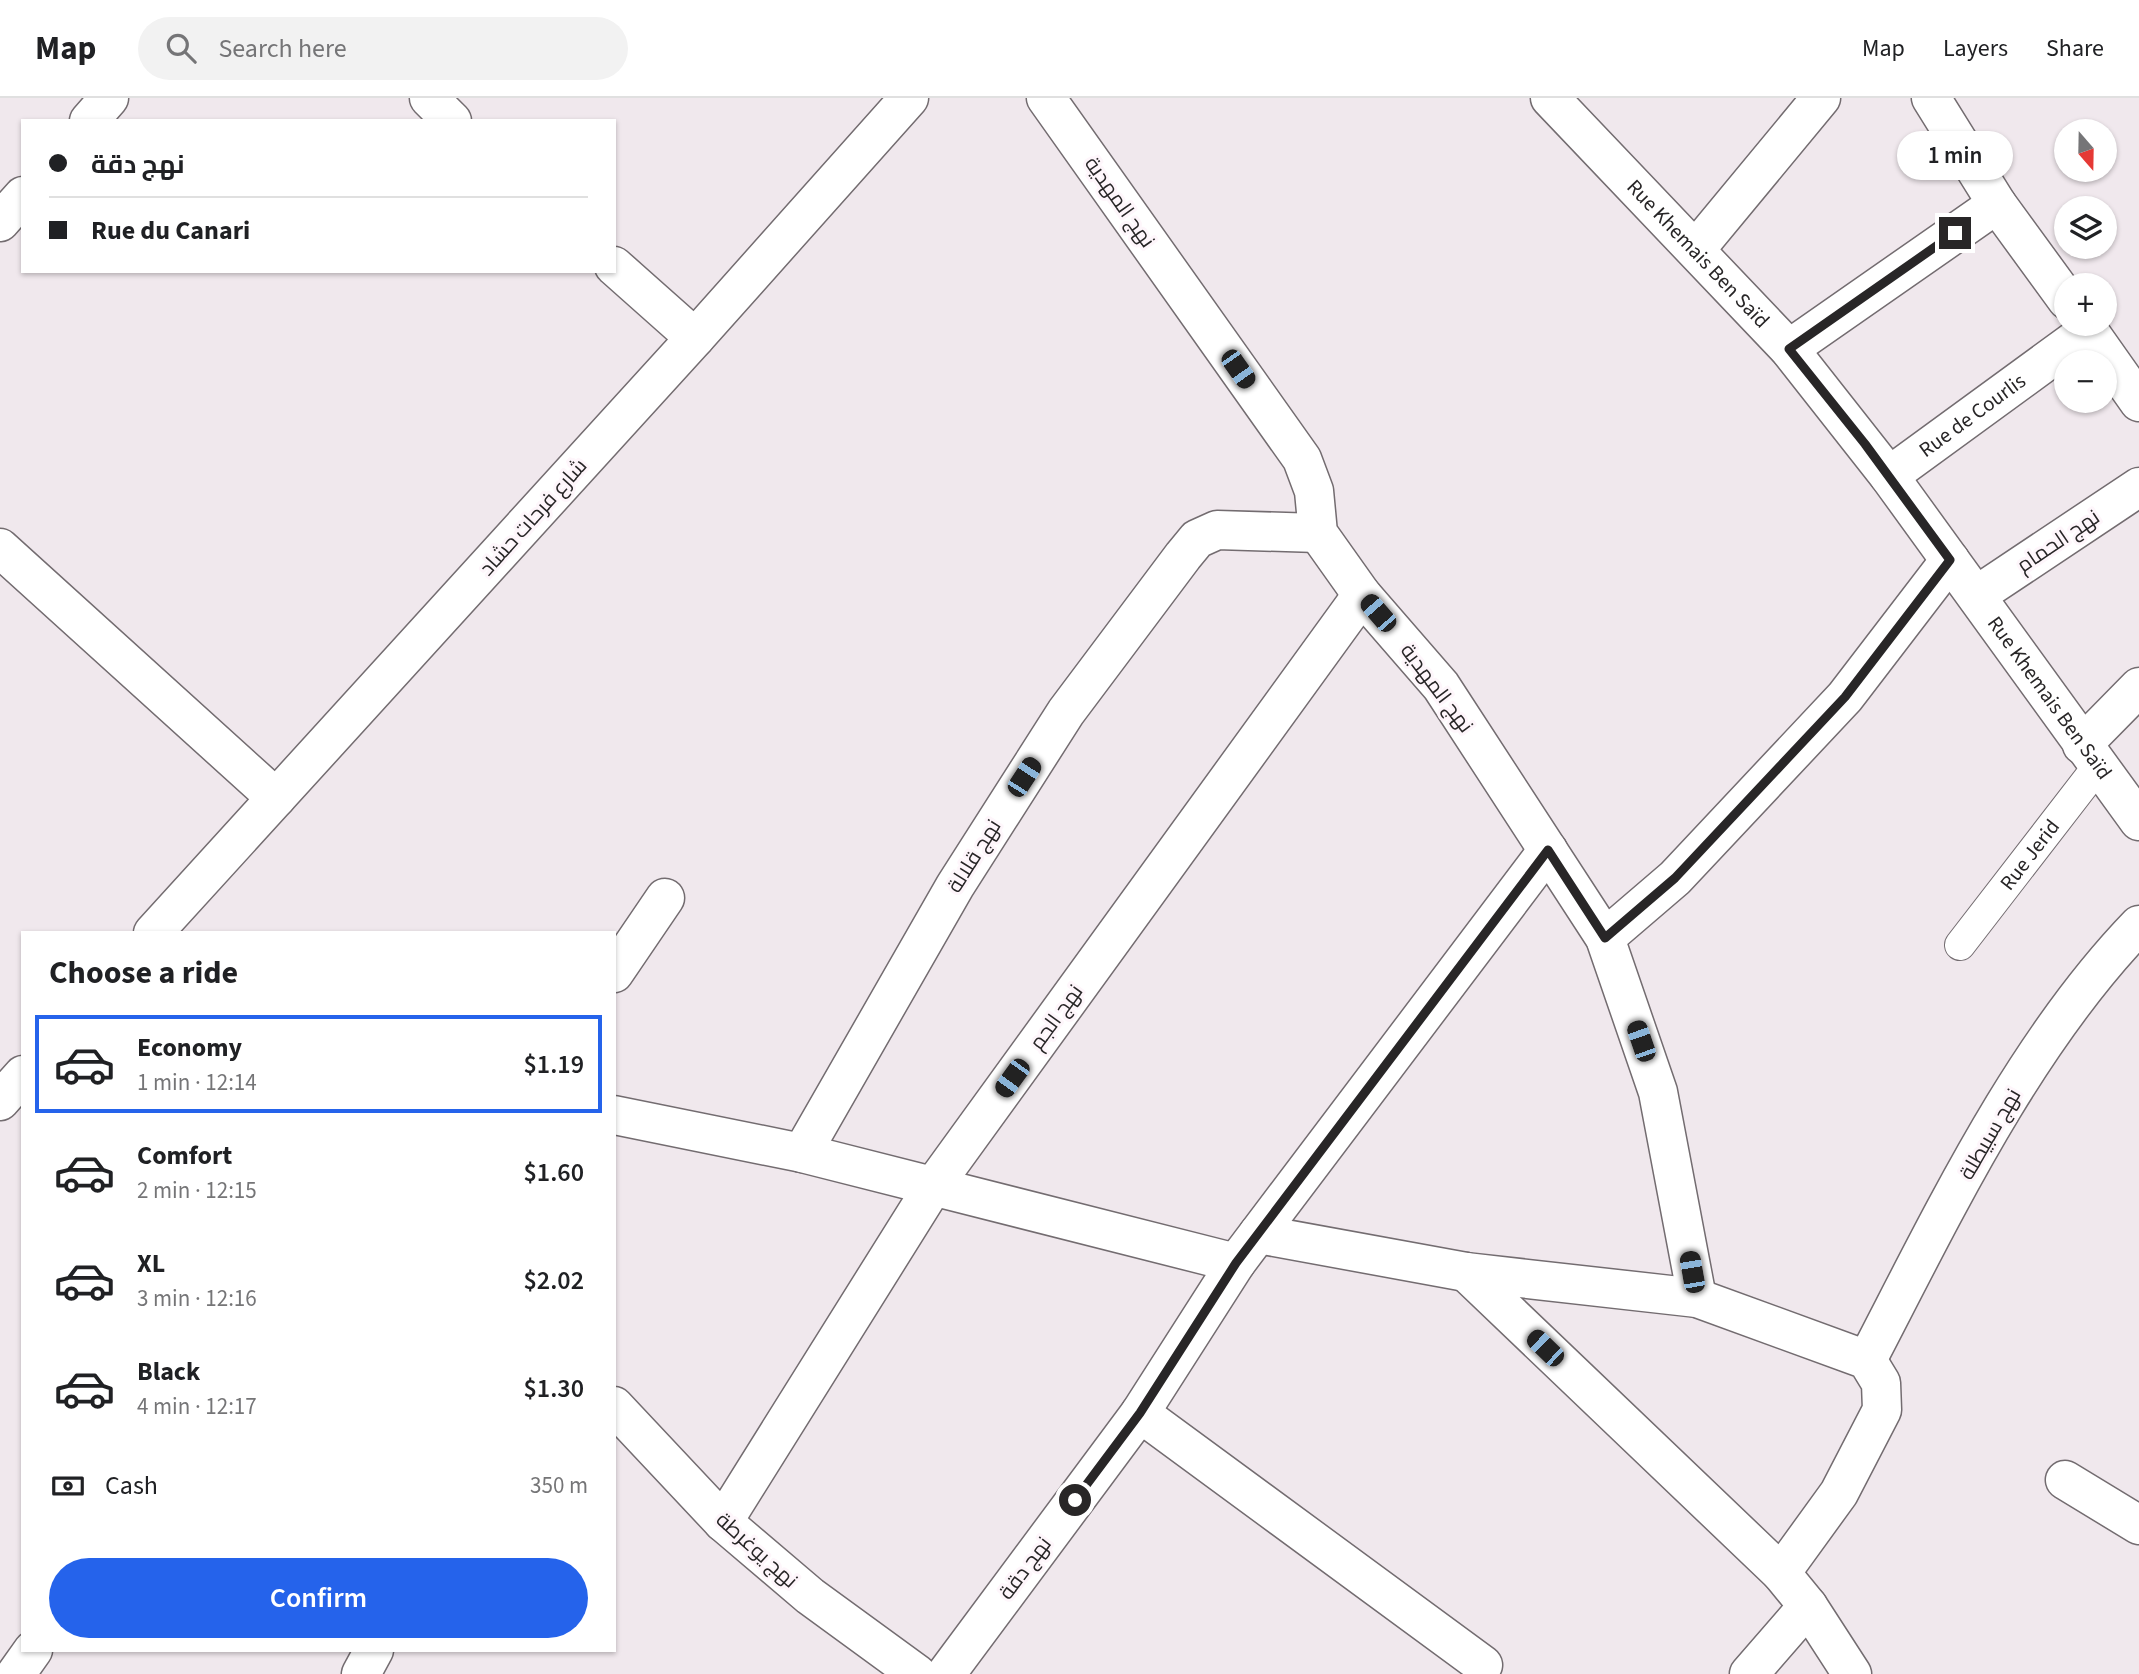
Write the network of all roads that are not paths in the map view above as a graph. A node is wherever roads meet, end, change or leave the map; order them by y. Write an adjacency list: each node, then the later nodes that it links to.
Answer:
1 (109, 98): 7 (street)
2 (909, 98): 16 (street, شارع فرحات حشاد)
3 (1046, 98): 21 (street, نهج المهدية)
4 (1550, 98): 11 (street, Rue Khemais Ben Saïd)
5 (1821, 98): 11 (street)
6 (1931, 98): 9 (street)
7 (91, 119)
8 (21, 198): 10 (street)
9 (1997, 204): 13 (street); 17 (street)
10 (0, 222)
11 (1696, 249): 17 (street, Rue Khemais Ben Saïd)
12 (616, 268): 16 (street)
13 (2054, 282)
14 (2075, 336): 19 (street, Rue de Courlis)
15 (2093, 336): 18 (street)
16 (695, 338): 28 (street, شارع فرحات حشاد)
17 (1789, 349): 19 (street, Rue Khemais Ben Saïd)
18 (2139, 402)
19 (1889, 476): 23 (street, Rue Khemais Ben Saïd)
20 (2139, 486): 25 (street, نهج الحمام)
21 (1318, 533): 24 (street, نهج المهدية); 38 (street, نهج قلالة)
22 (0, 548): 28 (street)
23 (1950, 560): 25 (street, Rue Khemais Ben Saïd); 34 (street)
24 (1362, 595): 30 (street, نهج المهدية); 39 (street, نهج الجم)
25 (1977, 595): 27 (street, Rue Khemais Ben Saïd)
26 (2139, 687): 27 (street)
27 (2091, 755): 29 (street, Rue Khemais Ben Saïd); 35 (street, Rue Jerid)
28 (276, 798): 33 (street, شارع فرحات حشاد)
29 (2139, 821)
30 (1548, 850): 34 (street, نهج المهدية); 40 (street, نهج دقة)
31 (665, 898): 36 (street)
32 (2139, 925): 43 (street, نهج سبيطلة)
33 (155, 931)
34 (1605, 938): 42 (street, نهج المهدية)
35 (1960, 945)
36 (616, 971)
37 (616, 1115): 38 (street)
38 (802, 1153): 39 (street)
39 (932, 1188): 40 (street); 47 (street, نهج الجم)
40 (1247, 1248): 41 (street); 45 (street, نهج دقة)
41 (1466, 1272): 42 (street); 49 (street)
42 (1697, 1298): 43 (street)
43 (1867, 1360): 49 (street)
44 (616, 1408): 47 (street, نهج يوغرطة)
45 (1140, 1413): 53 (street); 57 (street, نهج دقة)
46 (2065, 1480): 48 (street)
47 (723, 1522): 56 (street, نهج يوغرطة)
48 (2139, 1525)
49 (1781, 1573): 50 (street)
50 (1808, 1606): 58 (street); 59 (street)
51 (32, 1652): 54 (street)
52 (373, 1652): 55 (street)
53 (1483, 1665)
54 (16, 1674)
55 (361, 1674)
56 (917, 1674)
57 (946, 1674)
58 (1749, 1674)
59 (1852, 1674)

